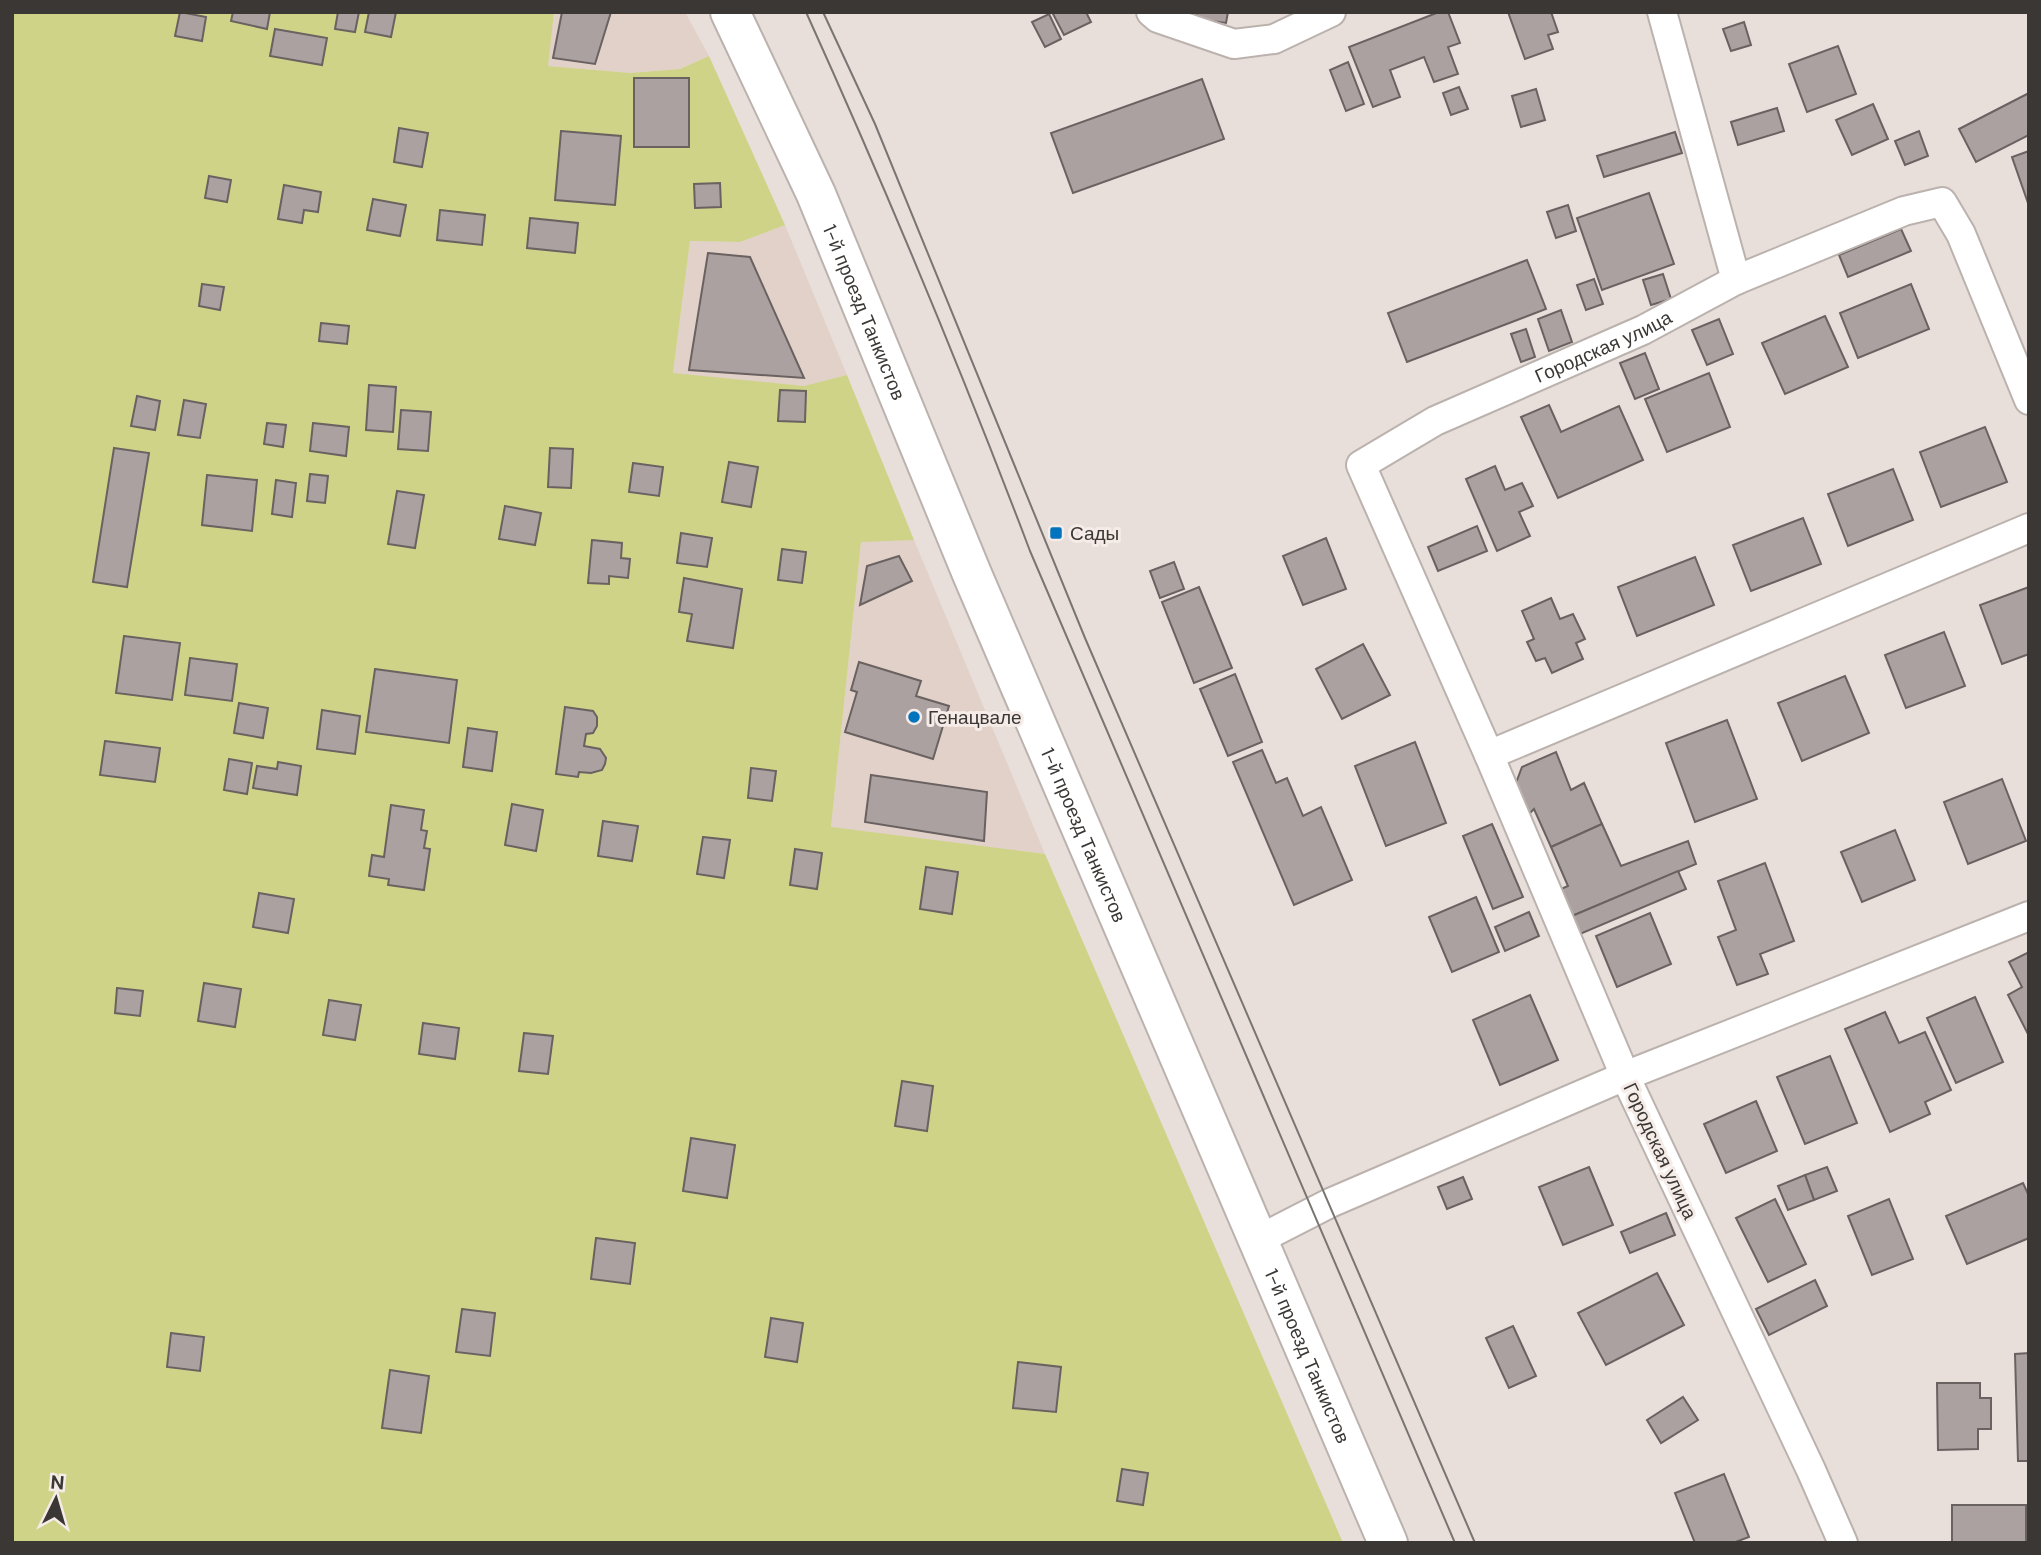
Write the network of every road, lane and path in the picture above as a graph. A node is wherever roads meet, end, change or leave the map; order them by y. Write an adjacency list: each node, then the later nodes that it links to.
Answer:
1 (730, 12): 11 (main road, 1-й проезд Танкистов)
2 (1151, 12): 3 (street)
3 (1331, 12)
4 (1662, 12): 5 (street)
5 (1735, 280): 6 (street, Городская улица); 8 (street, Городская улица)
6 (2029, 400)
7 (2029, 528): 8 (street)
8 (1489, 755): 10 (street, Городская улица)
9 (2029, 916): 10 (street)
10 (1625, 1076): 11 (street); 13 (street, Городская улица)
11 (1258, 1240): 12 (main road, 1-й проезд Танкистов)
12 (1388, 1543)
13 (1843, 1543)

